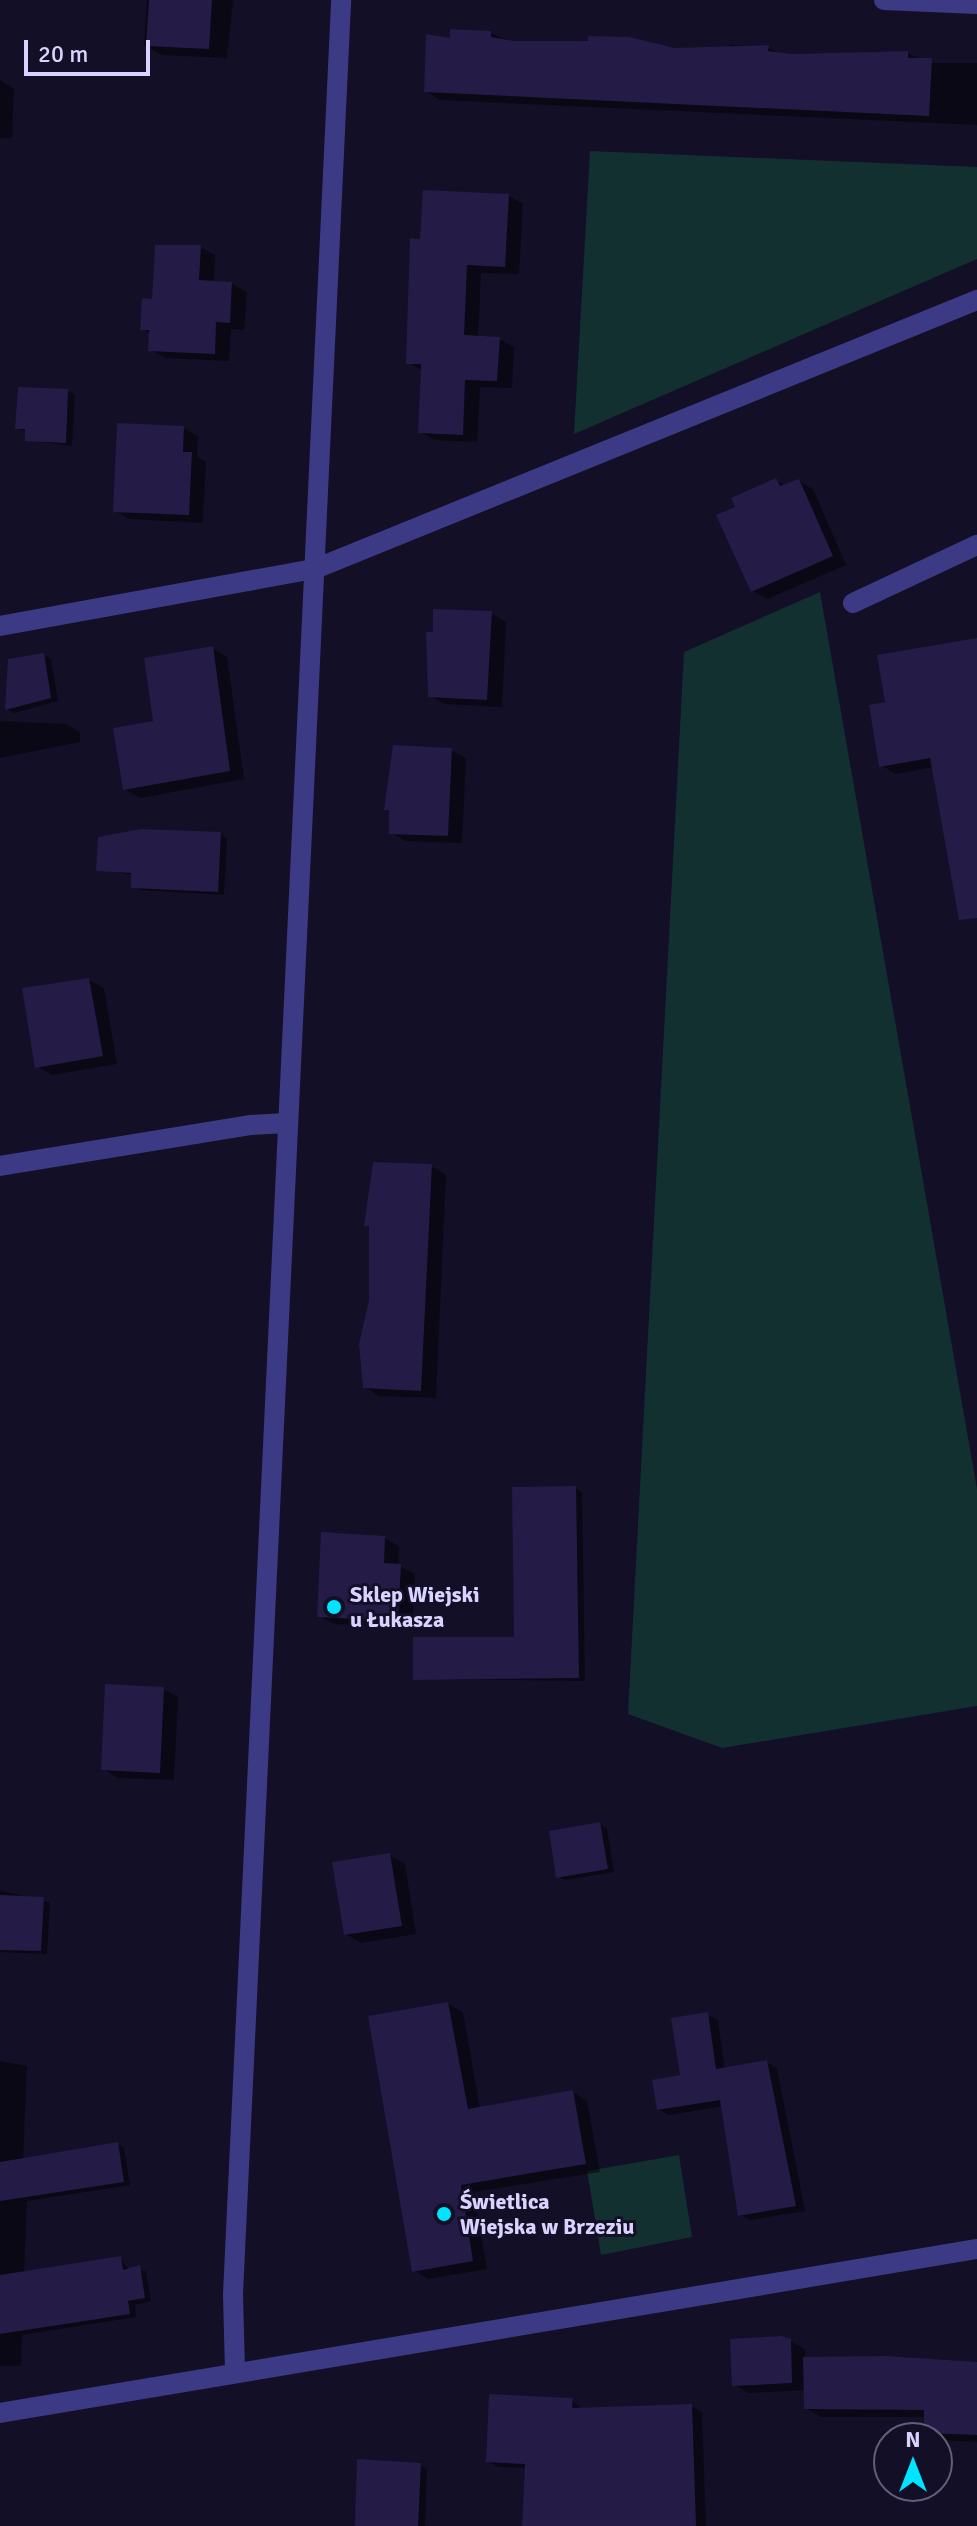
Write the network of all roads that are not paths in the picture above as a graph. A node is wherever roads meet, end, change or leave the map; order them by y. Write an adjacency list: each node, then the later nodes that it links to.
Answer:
1 (341, 0): 6 (street)
2 (884, 0): 3 (street)
3 (977, 4)
4 (975, 308): 6 (street)
5 (977, 545): 7 (street)
6 (315, 569): 8 (street); 9 (street)
7 (853, 603)
8 (0, 626)
9 (288, 1123): 10 (street); 12 (street)
10 (0, 1166)
11 (977, 2249): 12 (street)
12 (235, 2371): 13 (street)
13 (0, 2413)

